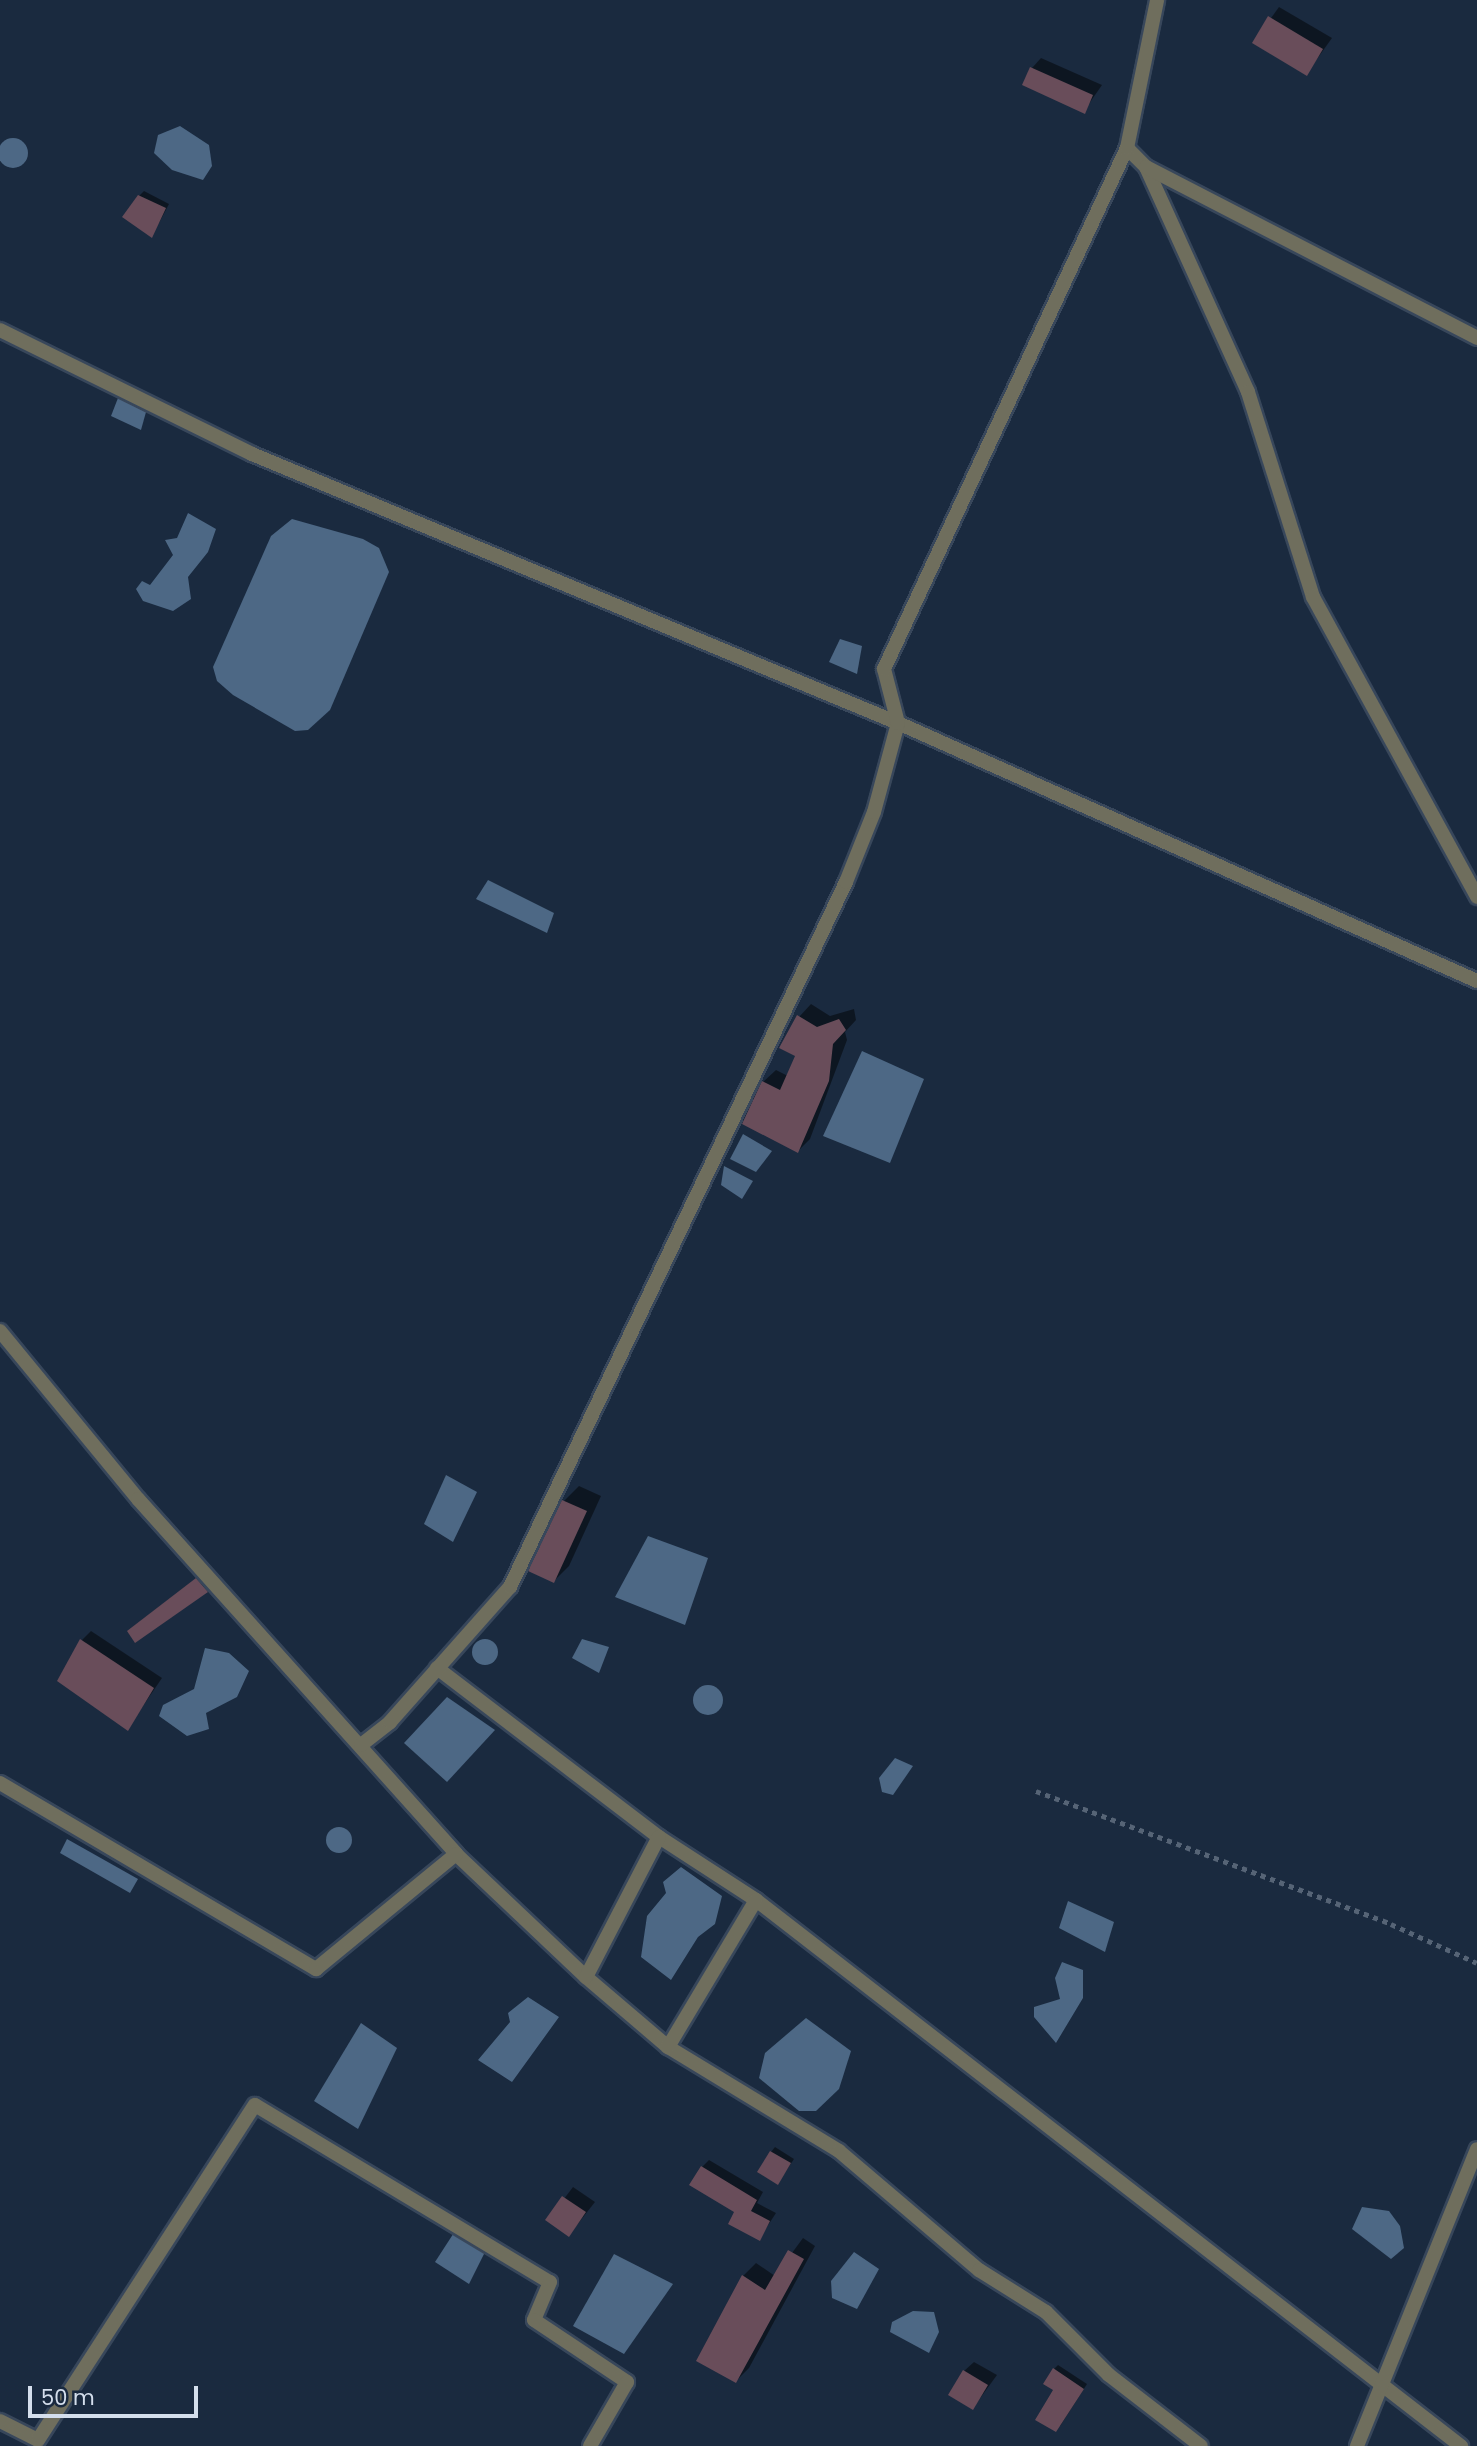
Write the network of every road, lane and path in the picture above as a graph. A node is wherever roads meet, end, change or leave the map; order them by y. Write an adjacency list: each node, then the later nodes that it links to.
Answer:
1 (1157, 0): 2 (street)
2 (1127, 148): 3 (street); 6 (street)
3 (1146, 167): 5 (street); 7 (street)
4 (0, 330): 6 (street)
5 (1477, 338)
6 (898, 723): 8 (street); 10 (street)
7 (1477, 897)
8 (1477, 981)
9 (0, 1331): 11 (street)
10 (438, 1668): 11 (street); 14 (street)
11 (361, 1745): 15 (street)
12 (0, 1783): 15 (street)
13 (1035, 1791): 17 (path)
14 (659, 1837): 16 (street); 18 (street)
15 (456, 1854): 18 (street)
16 (756, 1900): 19 (street); 21 (street)
17 (1477, 1963)
18 (586, 1977): 19 (street)
19 (668, 2047): 24 (street)
20 (1477, 2149): 21 (street)
21 (1380, 2387): 25 (street); 26 (street)
22 (0, 2421): 23 (street)
23 (590, 2446)
24 (1201, 2446)
25 (1357, 2446)
26 (1461, 2446)

